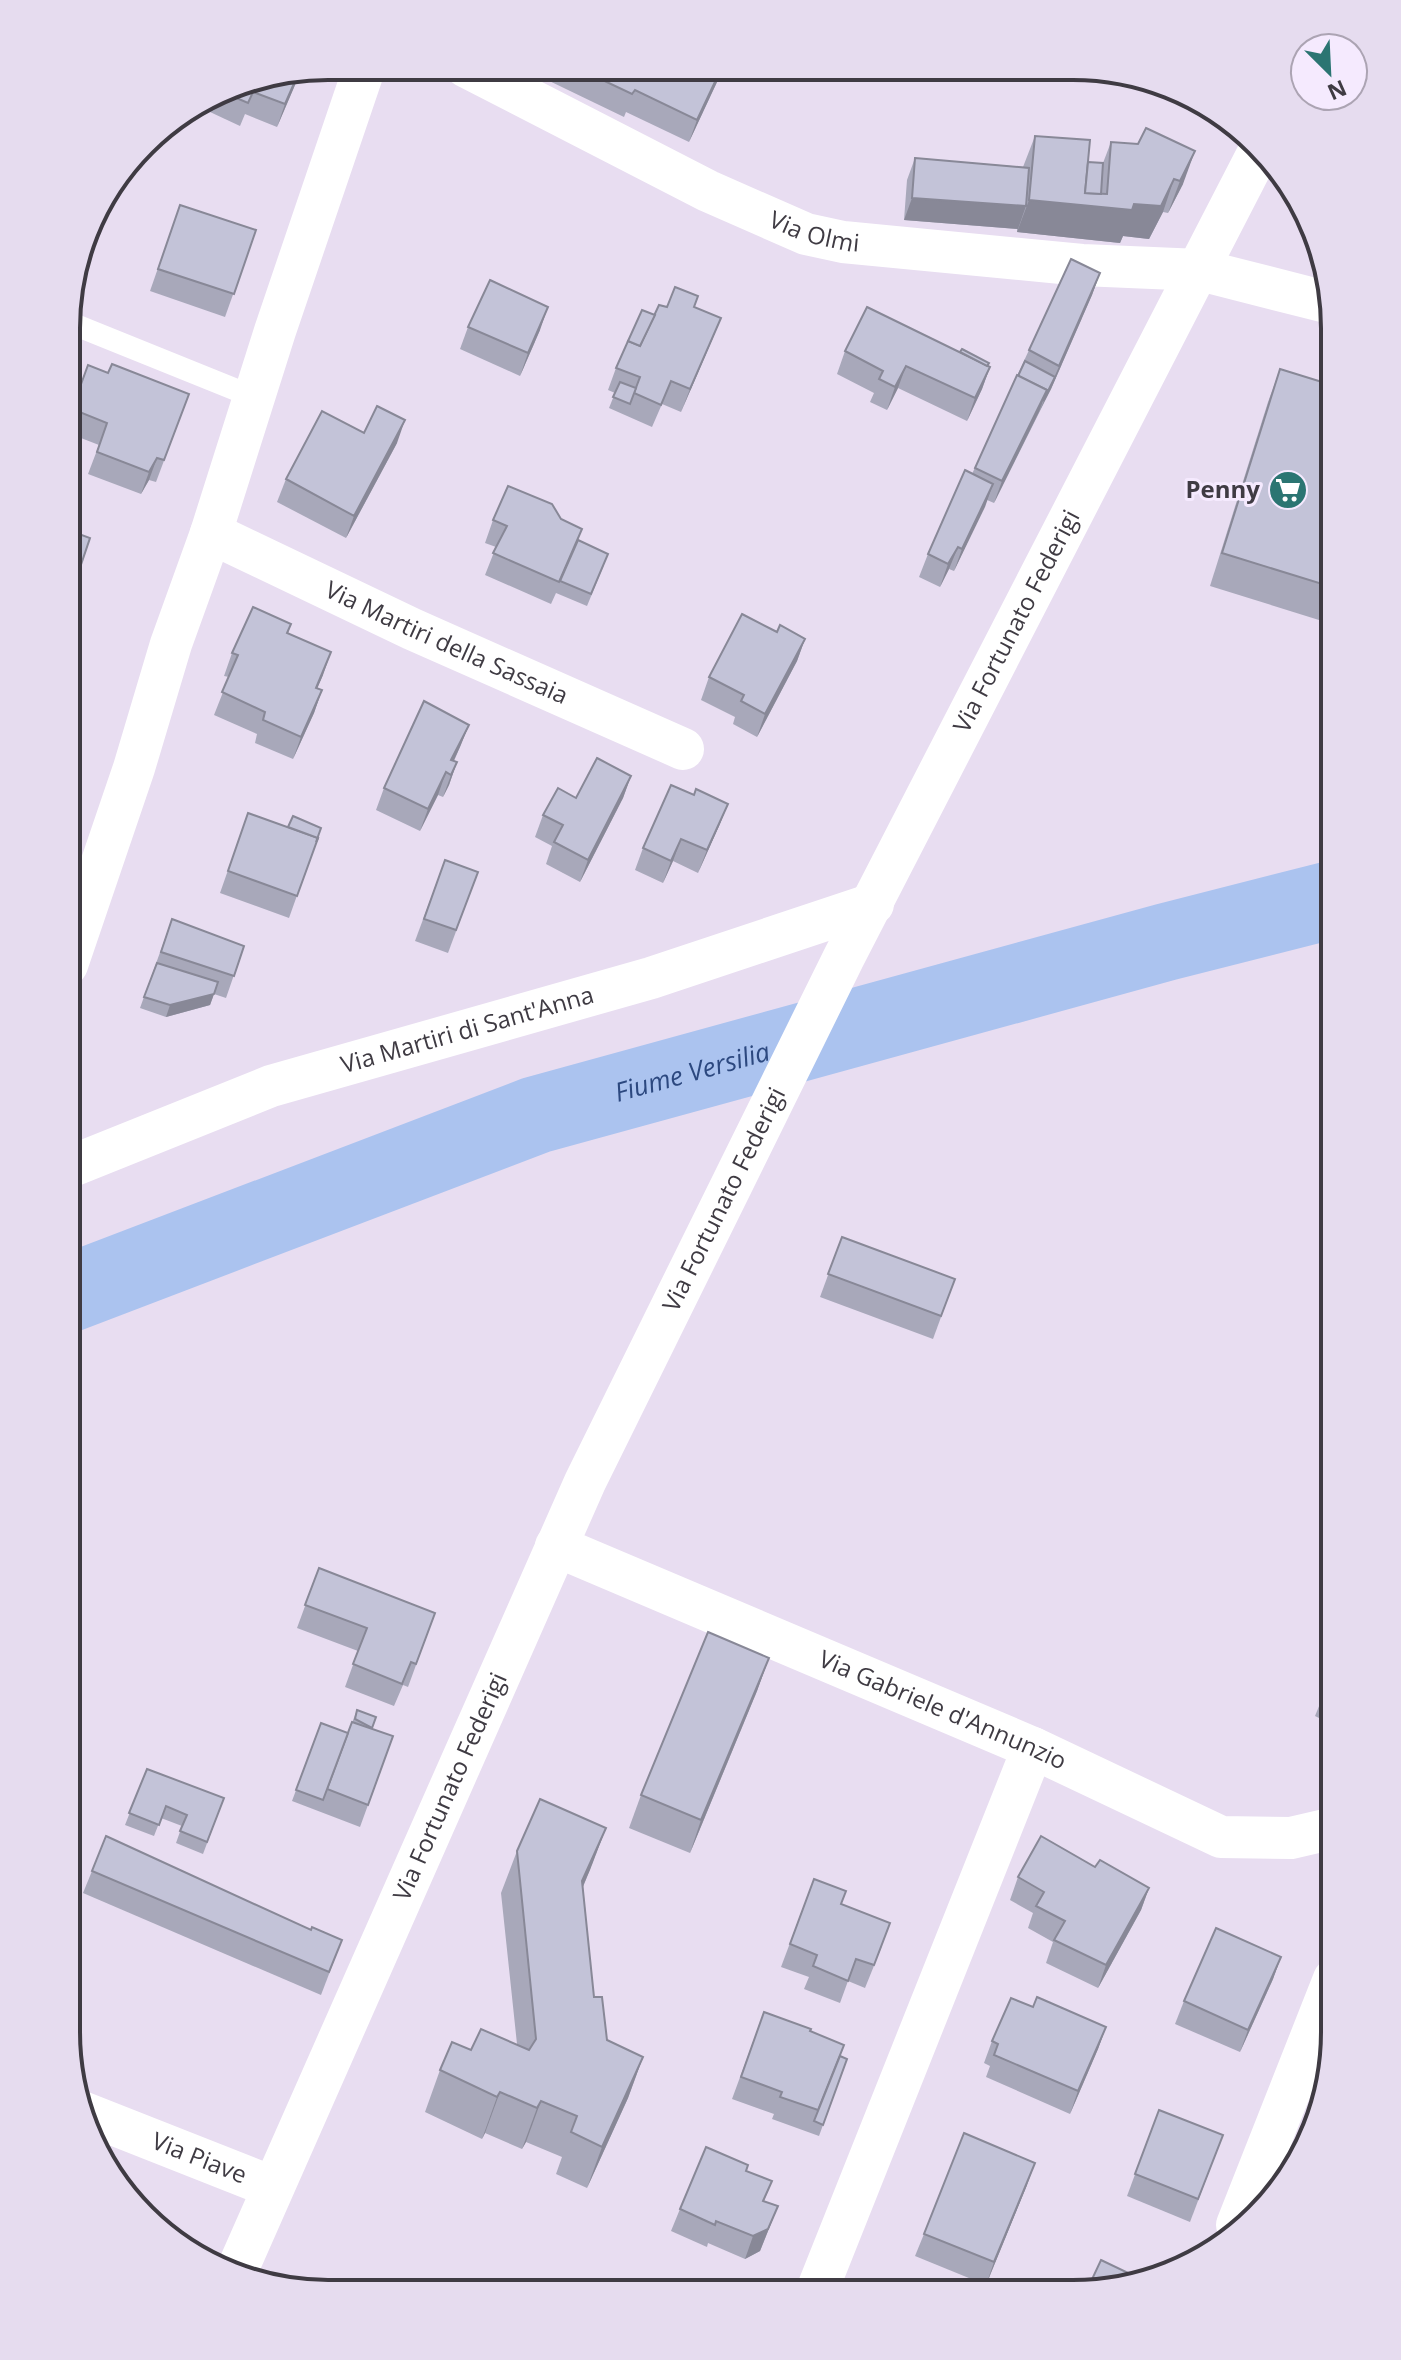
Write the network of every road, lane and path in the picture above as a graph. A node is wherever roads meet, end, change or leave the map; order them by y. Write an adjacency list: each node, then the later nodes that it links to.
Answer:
1 (360, 80): 7 (street)
2 (492, 80): 4 (street, Via Olmi)
3 (1254, 160): 4 (street, Via Fortunato Federigi)
4 (1200, 270): 5 (street, Via Olmi); 10 (street, Via Fortunato Federigi)
5 (1319, 300)
6 (80, 327): 7 (lane)
7 (254, 397): 8 (street)
8 (211, 533): 9 (street, Via Martiri della Sassaia); 11 (street)
9 (683, 749)
10 (873, 904): 12 (street, Via Martiri di Sant'Anna); 13 (street, Via Fortunato Federigi)
11 (80, 927)
12 (80, 1163)
13 (556, 1546): 14 (street, Via Gabriele d'Annunzio); 18 (street, Via Fortunato Federigi)
14 (1033, 1748): 15 (street, Via Gabriele d'Annunzio); 21 (street)
15 (1320, 1831)
16 (1320, 2014): 19 (street)
17 (96, 2117): 18 (street, Via Piave)
18 (272, 2187): 20 (street, Via Fortunato Federigi)
19 (1242, 2213)
20 (240, 2263)
21 (821, 2280)

